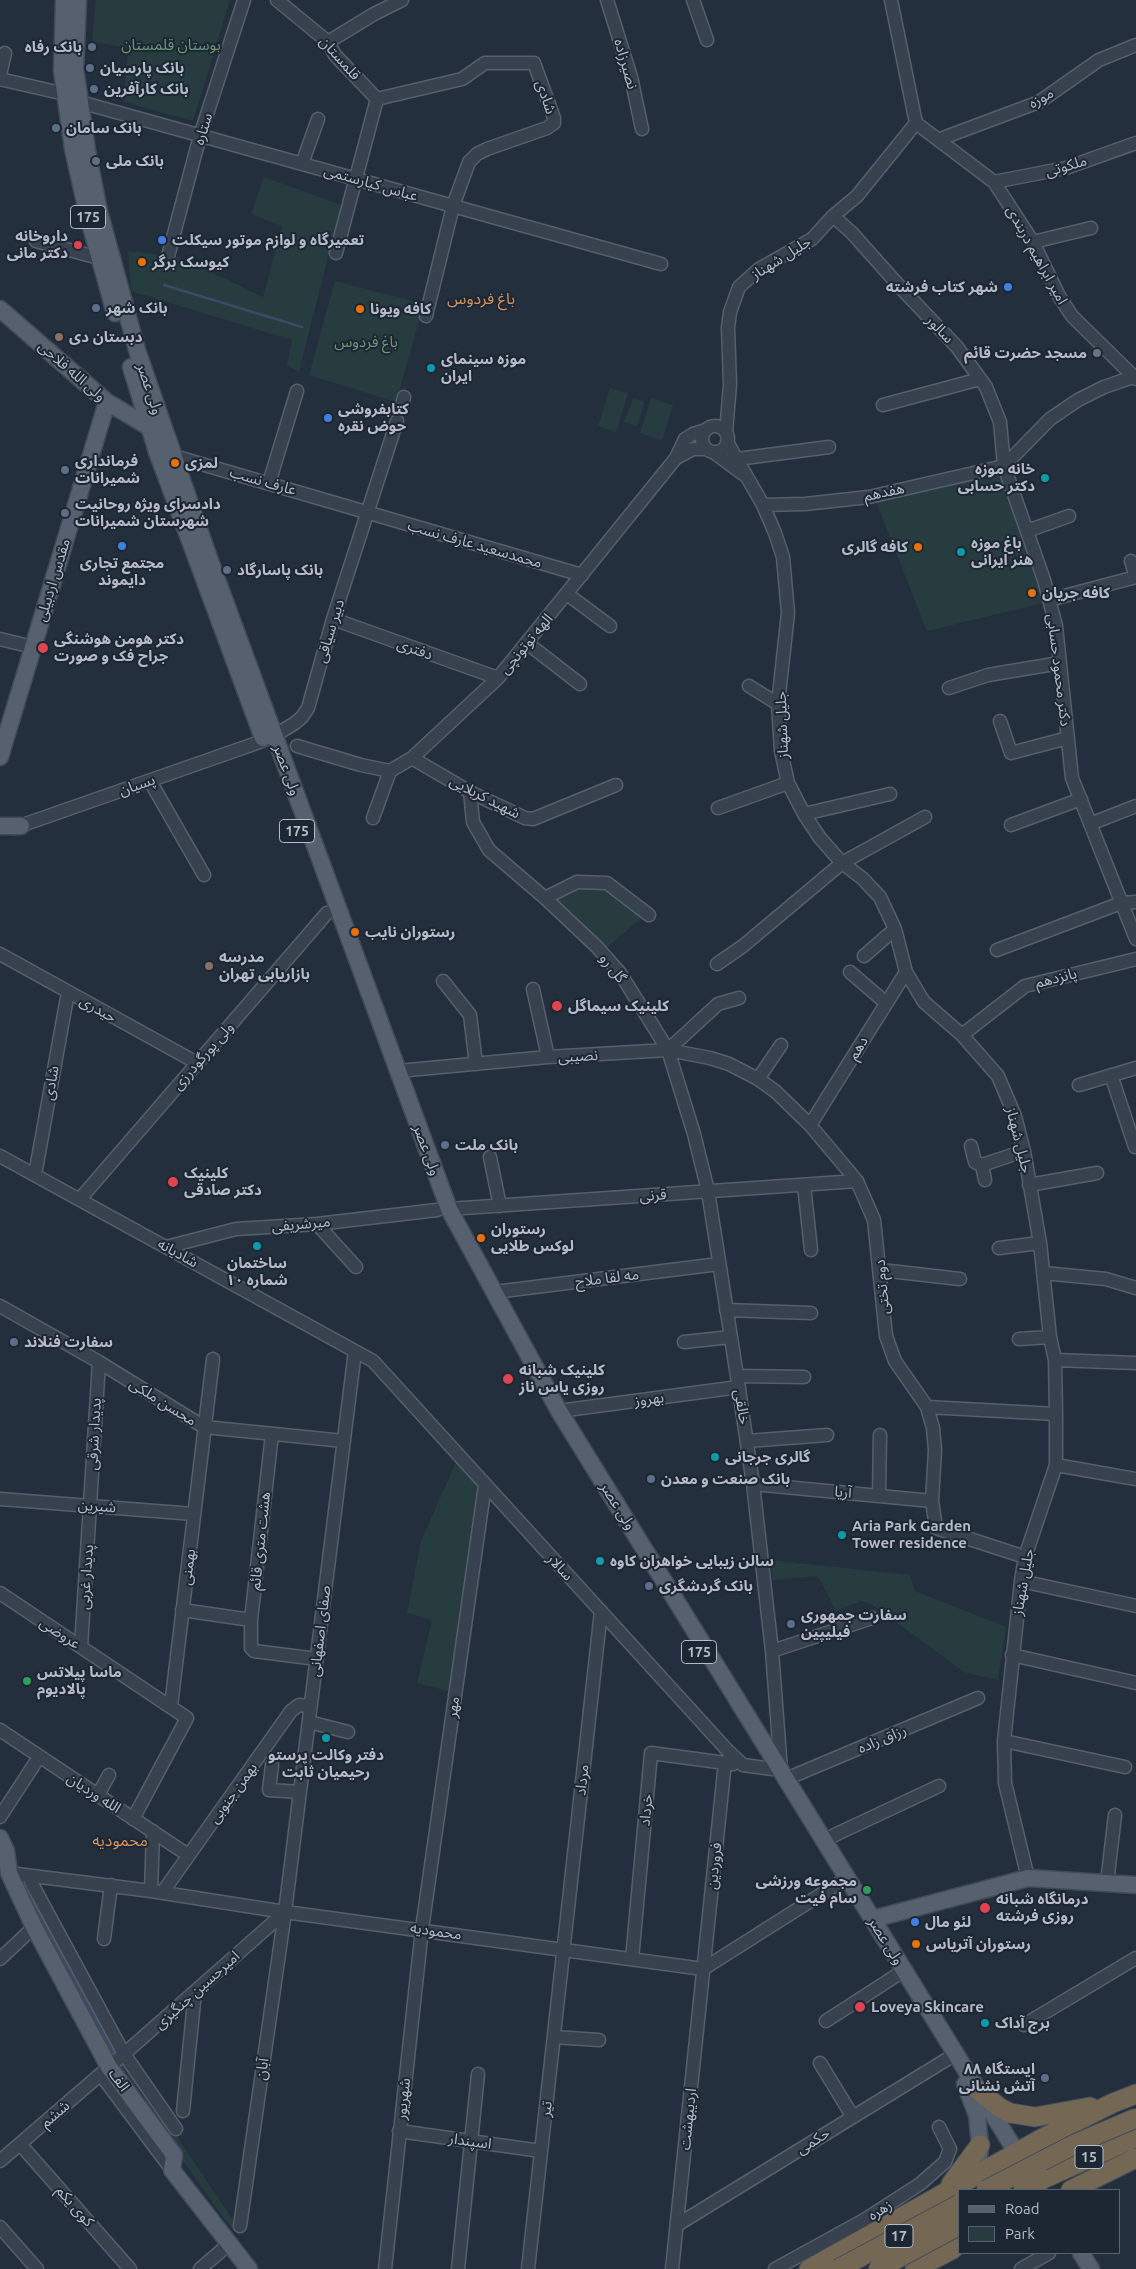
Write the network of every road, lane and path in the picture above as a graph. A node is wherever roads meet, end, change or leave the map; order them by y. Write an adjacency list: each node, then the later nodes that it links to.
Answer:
1 (64, 0): 15 (main road, ولی عصر / 175)
2 (78, 0): 17 (main road, ولی عصر / 175)
3 (244, 0): 21 (street, ستاره)
4 (277, 0): 10 (street, قلمستان)
5 (402, 0): 10 (street)
6 (607, 0): 20 (street, نصیرزاده)
7 (693, 0): 9 (street)
8 (891, 0): 19 (street)
9 (707, 40)
10 (328, 42): 16 (street, قلمستان)
11 (1136, 45): 22 (street, موزه)
12 (6, 53): 13 (street)
13 (0, 75)
14 (0, 79): 15 (street)
15 (65, 94): 33 (main road, ولی عصر / 175)
16 (377, 99): 25 (street); 27 (street, شادی)
17 (80, 102): 21 (street, عباس کیارستمی); 45 (main road, ولی عصر / 175)
18 (318, 119): 24 (street)
19 (916, 122): 22 (street, امیر ابراهیم دربندی); 28 (street, جلیل شهناز)
20 (642, 130)
21 (200, 136): 24 (street, عباس کیارستمی); 34 (street, ستاره)
22 (940, 140): 26 (street, امیر ابراهیم دربندی)
23 (1136, 143): 26 (street, ملکوتی)
24 (302, 164): 25 (street, عباس کیارستمی)
25 (357, 180): 27 (street, عباس کیارستمی); 32 (street)
26 (994, 182): 31 (street, امیر ابراهیم دربندی)
27 (453, 206): 35 (street, عباس کیارستمی); 37 (street)
28 (833, 216): 39 (street, سالور); 41 (street, جلیل شهناز)
29 (1091, 228): 31 (street)
30 (36, 241): 33 (street)
31 (1033, 242): 38 (street, امیر ابراهیم دربندی)
32 (336, 253)
33 (99, 258): 45 (main road, ولی عصر / 175)
34 (167, 260)
35 (661, 264)
36 (0, 309): 42 (main road, ولی‌ الله فلاحی)
37 (426, 316)
38 (1135, 377): 53 (street)
39 (980, 379): 43 (street); 53 (street, سالور)
40 (297, 391): 55 (street)
41 (729, 397): 46 (street); 47 (street, جلیل شهناز)
42 (107, 402): 45 (main road, ولی‌ الله فلاحی); 68 (main road, مقدس اردبیلی)
43 (883, 405)
44 (397, 421): 57 (street, دبیر سیاقی)
45 (155, 426): 50 (main road, ولی عصر / 175)
46 (708, 429): 47 (street); 49 (street); 51 (street, الهه توتونچی)
47 (726, 437): 49 (street); 52 (street, جلیل شهناز)
48 (829, 447): 52 (street)
49 (709, 450): 51 (street); 54 (street, جلیل شهناز)
50 (165, 454): 55 (street, عارف نسب); 76 (main road, ولی عصر / 175); 103 (main road, ولی عصر / 175)
51 (676, 458): 61 (street, الهه توتونچی)
52 (737, 459): 54 (street, جلیل شهناز)
53 (1004, 466): 56 (street, هفدهم); 59 (street, دکتر محمود حسابی)
54 (748, 478): 56 (street, جلیل شهناز)
55 (269, 483): 57 (street, عارف نسب)
56 (763, 505): 74 (street, جلیل شهناز)
57 (368, 512): 61 (street, محمدسعید عارف نسب); 64 (street, دبیر سیاقی)
58 (1069, 516): 59 (street)
59 (1027, 531): 63 (street, دکتر محمود حسابی)
60 (1130, 561): 63 (street)
61 (582, 575): 62 (street, الهه توتونچی)
62 (567, 594): 65 (street); 67 (street, الهه توتونچی)
63 (1049, 600): 69 (street, دکتر محمود حسابی)
64 (333, 619): 70 (street, دفتری); 76 (street, دبیر سیاقی)
65 (610, 626)
66 (0, 639): 68 (street)
67 (527, 643): 70 (street, الهه توتونچی); 71 (street)
68 (33, 648): 79 (main road, مقدس اردبیلی)
69 (1060, 664): 73 (street); 77 (street, دکتر محمود حسابی)
70 (498, 678): 80 (street, الهه توتونچی)
71 (580, 684)
72 (749, 686): 74 (street)
73 (949, 688)
74 (778, 704): 83 (street, جلیل شهناز)
75 (1000, 721): 77 (street)
76 (274, 736): 82 (street, پسیان); 126 (main road, ولی عصر / 175)
77 (1068, 738): 87 (street, دکتر محمود حسابی)
78 (297, 746): 81 (street)
79 (0, 757)
80 (412, 758): 81 (street, الهه توتونچی); 85 (street, شهید کربلایی)
81 (390, 771): 92 (street)
82 (150, 781): 96 (street, پسیان); 99 (street)
83 (788, 783): 89 (street); 90 (street, جلیل شهناز)
84 (616, 785): 85 (street, شهید کربلایی)
85 (470, 792): 100 (street, گل رو)
86 (890, 794): 90 (street)
87 (1081, 799): 93 (street); 94 (street, دکتر محمود حسابی)
88 (1136, 806): 94 (street)
89 (718, 808)
90 (804, 814): 98 (street, جلیل شهناز)
91 (925, 817): 98 (street)
92 (373, 818)
93 (1011, 824)
94 (1090, 824): 102 (street, دکتر محمود حسابی)
95 (0, 826): 96 (main road)
96 (21, 826): 97 (street, پسیان)
97 (0, 833)
98 (842, 863): 105 (street, جلیل شهناز); 111 (street)
99 (204, 875)
100 (545, 898): 104 (street); 121 (street, گل رو)
101 (1136, 902): 102 (street)
102 (1121, 903): 106 (street, دکتر محمود حسابی); 107 (street)
103 (327, 913): 123 (street, ولی پورگودرزی); 146 (main road, ولی عصر / 175)
104 (649, 915)
105 (895, 929): 109 (street); 113 (street, جلیل شهناز)
106 (1136, 940)
107 (997, 950)
108 (0, 954): 116 (street, حیدری)
109 (864, 956)
110 (1136, 959): 119 (street, پانزدهم)
111 (717, 964)
112 (850, 972): 118 (street)
113 (906, 972): 118 (street, دهم); 119 (street, جلیل شهناز)
114 (443, 981): 124 (street)
115 (533, 990): 122 (street)
116 (68, 992): 123 (street, حیدری); 138 (street, شادی)
117 (739, 998): 121 (street)
118 (886, 1004): 130 (street, دهم)
119 (962, 1035): 133 (street, جلیل شهناز)
120 (781, 1045): 128 (street)
121 (668, 1050): 122 (street, نصیبی); 128 (street, دوم تختی); 143 (street, خالقی)
122 (548, 1057): 124 (street, نصیبی)
123 (197, 1063): 144 (street, ولی پورگودرزی)
124 (476, 1064): 126 (street, نصیبی)
125 (1136, 1068): 127 (street)
126 (398, 1071): 146 (main road, ولی عصر / 175)
127 (1111, 1075): 129 (street); 132 (street)
128 (758, 1079): 130 (street, دوم تختی)
129 (1079, 1085)
130 (810, 1125): 140 (street, دوم تختی)
131 (972, 1146): 136 (street)
132 (1135, 1147)
133 (1024, 1151): 136 (street); 141 (street, جلیل شهناز)
134 (0, 1156): 138 (street, شادیانه)
135 (490, 1158): 145 (street)
136 (982, 1165): 139 (street)
137 (1097, 1172): 141 (street)
138 (35, 1175): 144 (street, شادیانه)
139 (985, 1180)
140 (857, 1181): 142 (street, قرنی); 154 (street, دوم تختی)
141 (1029, 1184): 148 (street, جلیل شهناز)
142 (804, 1185): 143 (street, قرنی); 151 (street)
143 (708, 1191): 145 (street, قرنی); 152 (street, خالقی)
144 (80, 1199): 149 (street, شادیانه)
145 (500, 1206): 146 (street, قرنی)
146 (443, 1210): 147 (street, میرشریفی); 158 (main road, ولی عصر / 175); 216 (main road, ولی عصر / 175)
147 (317, 1224): 149 (street, میرشریفی); 153 (street)
148 (1040, 1243): 150 (street); 155 (street, جلیل شهناز)
149 (166, 1247): 166 (street, شادیانه)
150 (999, 1248)
151 (811, 1250)
152 (719, 1264): 158 (street, مه لقا ملاح); 160 (street, خالقی)
153 (356, 1267)
154 (881, 1270): 156 (street); 173 (street, دوم تختی)
155 (1043, 1273): 157 (street); 163 (street, جلیل شهناز)
156 (960, 1279)
157 (1136, 1288)
158 (495, 1292): 174 (main road, ولی عصر / 175)
159 (0, 1306): 169 (street, محسن ملکی)
160 (726, 1310): 161 (street); 162 (street, خالقی)
161 (811, 1313)
162 (731, 1337): 165 (street); 172 (street, خالقی)
163 (1050, 1337): 164 (street); 168 (street, جلیل شهناز)
164 (1019, 1339)
165 (684, 1342)
166 (355, 1350): 180 (street, صفای اصفهانی); 185 (street, سالار)
167 (213, 1359): 176 (street, بهمنی)
168 (1055, 1360): 170 (street); 175 (street, جلیل شهناز)
169 (98, 1362): 176 (street, محسن ملکی); 189 (street, پدیدار شرقی)
170 (1136, 1363)
171 (804, 1377): 172 (street, بهروز)
172 (738, 1381): 174 (street, بهروز); 181 (street, خالقی)
173 (927, 1407): 175 (street); 188 (street, دوم تختی)
174 (560, 1411): 216 (main road, ولی عصر / 175)
175 (1056, 1414): 182 (street, جلیل شهناز)
176 (204, 1427): 177 (street, محسن ملکی); 190 (street, بهمنی)
177 (272, 1434): 180 (street, محسن ملکی); 198 (street, هشت متری قائم)
178 (827, 1435): 181 (street)
179 (880, 1435): 186 (street)
180 (344, 1440): 202 (street, صفای اصفهانی)
181 (747, 1441): 184 (street, خالقی)
182 (1056, 1465): 183 (street); 191 (street, جلیل شهناز)
183 (1136, 1479)
184 (753, 1484): 186 (street, آریا); 200 (street, خالقی)
185 (485, 1485): 196 (street, سالار); 239 (street, مهر)
186 (879, 1496): 188 (street, آریا)
187 (0, 1499): 189 (street, شیرین)
188 (932, 1501): 191 (street, دوم تختی)
189 (90, 1506): 190 (street, شیرین); 199 (street, پدیدار غربی)
190 (194, 1514): 195 (street, بهمنی)
191 (1025, 1557): 192 (street, جلیل شهناز)
192 (1021, 1581): 194 (street); 201 (street, جلیل شهناز)
193 (0, 1593): 199 (street, عروضی)
194 (1136, 1606)
195 (182, 1610): 198 (street); 205 (street, بهمنی)
196 (601, 1611): 214 (street, سالار); 241 (street, مرداد)
197 (872, 1618): 200 (street)
198 (251, 1620): 202 (street, هشت متری قائم)
199 (82, 1647): 205 (street, عروضی)
200 (772, 1651): 216 (street, خالقی)
201 (1012, 1655): 203 (street); 210 (street, جلیل شهناز)
202 (316, 1659): 206 (street, صفای اصفهانی)
203 (1136, 1683)
204 (978, 1698): 216 (street, رزاق زاده)
205 (171, 1706): 223 (street, عروضی)
206 (310, 1706): 207 (street, صفای اصفهانی); 227 (street, بهمن جنوبی)
207 (308, 1722): 209 (street); 219 (street, صفای اصفهانی)
208 (0, 1730): 211 (street, الله وردیان)
209 (348, 1732)
210 (1004, 1741): 215 (street); 229 (street, جلیل شهناز)
211 (40, 1757): 220 (street, الله وردیان); 222 (street)
212 (725, 1762): 214 (street, خرداد); 244 (street, خرداد); 245 (street, فروردین)
213 (272, 1765): 219 (street)
214 (743, 1765): 216 (street)
215 (1125, 1767)
216 (780, 1772): 226 (main road, ولی عصر / 175); 231 (main road, ولی عصر / 175)
217 (109, 1775): 220 (street)
218 (939, 1786): 226 (street)
219 (300, 1792): 236 (street, صفای اصفهانی)
220 (98, 1795): 223 (street, الله وردیان)
221 (1115, 1815): 232 (street)
222 (0, 1817)
223 (133, 1819): 224 (street, الله وردیان)
224 (153, 1831): 227 (street, الله وردیان); 235 (street)
225 (0, 1838): 228 (main road, الف)
226 (824, 1840): 237 (main road, ولی عصر / 175)
227 (188, 1855): 235 (street, بهمن جنوبی)
228 (5, 1870): 234 (street, محمودیه); 238 (main road, الف)
229 (1028, 1878): 232 (main road); 237 (main road)
230 (31, 1882): 252 (street)
231 (840, 1883): 245 (street); 246 (main road, ولی عصر / 175)
232 (1107, 1883): 233 (main road)
233 (1136, 1885)
234 (111, 1886): 235 (street, محمودیه); 240 (street)
235 (157, 1892): 236 (street, محمودیه)
236 (284, 1912): 239 (street, محمودیه); 247 (street, امیرحسین چنگیزی); 287 (street, آبان)
237 (873, 1919): 257 (main road, ولی عصر / 175)
238 (34, 1927): 243 (street); 255 (main road, الف)
239 (422, 1929): 241 (street, محمودیه); 266 (street, شهریور)
240 (104, 1938)
241 (564, 1949): 244 (street, محمودیه); 250 (street, تیر)
242 (1136, 1958): 249 (street)
243 (0, 1959)
244 (632, 1959): 245 (street, محمودیه)
245 (703, 1969): 286 (street, اردیبهشت)
246 (896, 1975): 248 (street); 253 (main road, ولی عصر / 175)
247 (195, 1992): 252 (street, امیرحسین چنگیزی); 261 (street)
248 (826, 2021)
249 (1024, 2025)
250 (554, 2037): 251 (street); 271 (street, تیر)
251 (599, 2040)
252 (124, 2054): 255 (street, امیرحسین چنگیزی); 265 (street)
253 (949, 2058): 257 (main road, ولی عصر / 175); 262 (street, حکمی)
254 (820, 2063): 262 (street)
255 (105, 2071): 269 (street, ششم); 290 (main road, الف)
256 (478, 2074): 268 (street)
257 (973, 2090): 260 (highway); 270 (main road, ولی عصر); 272 (main road, ولی عصر / 175)
258 (1136, 2094): 260 (highway)
259 (1136, 2100): 267 (highway)
260 (1113, 2103): 272 (highway)
261 (183, 2112)
262 (853, 2117): 286 (street, حکمی)
263 (1136, 2118): 276 (highway, 15, bridge)
264 (939, 2127): 302 (street, زهره)
265 (176, 2128)
266 (399, 2131): 268 (street, اسپندار); 298 (street, شهریور)
267 (1136, 2136): 277 (highway, 15)
268 (472, 2142): 271 (street, اسپندار); 299 (street)
269 (20, 2144): 274 (street, ششم); 295 (street, کوی یکم)
270 (980, 2146): 276 (main road, ولی عصر); 283 (highway)
271 (541, 2151): 300 (street, تیر)
272 (1017, 2153): 276 (highway); 277 (main road, ولی عصر / 175)
273 (1136, 2158): 275 (highway)
274 (0, 2161)
275 (1110, 2170): 280 (highway); 281 (highway)
276 (982, 2185): 278 (highway)
277 (1041, 2185): 279 (highway, bridge)
278 (962, 2189)
279 (1027, 2189)
280 (1073, 2189)
281 (1098, 2189)
282 (958, 2190): 283 (highway)
283 (943, 2193): 285 (highway)
284 (958, 2205): 304 (highway, 17, bridge)
285 (921, 2207): 291 (highway); 303 (highway)
286 (677, 2225): 301 (street, اردیبهشت)
287 (240, 2226)
288 (958, 2226): 305 (highway, 17, bridge)
289 (0, 2227): 294 (street)
290 (229, 2244): 296 (street); 297 (main road, الف)
291 (952, 2249): 306 (highway)
292 (1047, 2254): 307 (street)
293 (1083, 2254): 308 (main road)
294 (37, 2269)
295 (130, 2269)
296 (200, 2269)
297 (249, 2269)
298 (385, 2269)
299 (458, 2269)
300 (528, 2269)
301 (672, 2269)
302 (775, 2269)
303 (809, 2269)
304 (838, 2269)
305 (878, 2269)
306 (915, 2269)
307 (1021, 2269)
308 (1091, 2269)

